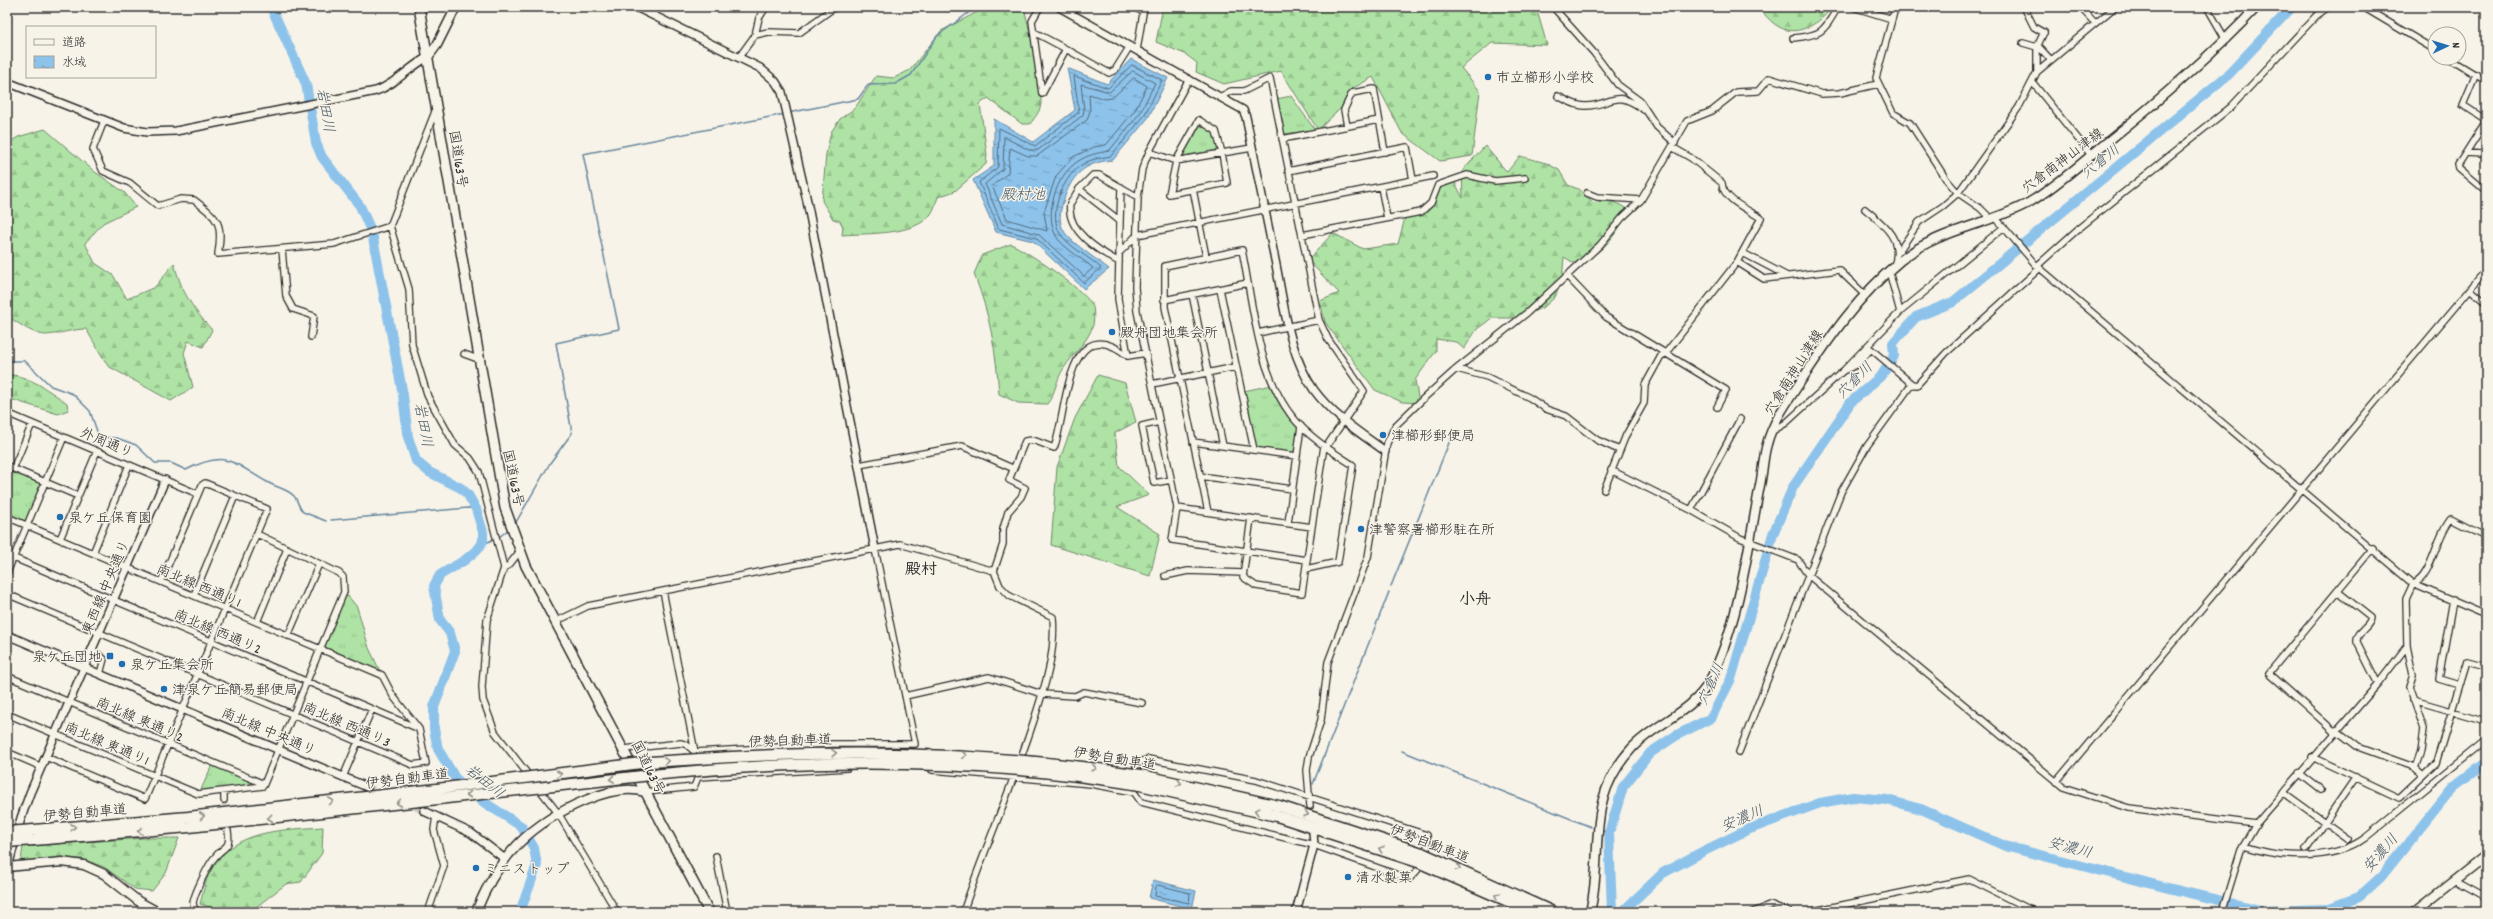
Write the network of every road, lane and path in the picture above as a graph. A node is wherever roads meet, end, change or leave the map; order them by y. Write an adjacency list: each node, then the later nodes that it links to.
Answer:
1 (419, 7): 34 (highway, 国道163号)
2 (456, 7): 34 (main road)
3 (636, 7): 33 (street)
4 (766, 7): 25 (street)
5 (836, 7): 25 (street)
6 (1040, 7): 24 (street)
7 (1059, 7): 31 (street)
8 (1134, 7): 20 (street)
9 (1553, 7): 47 (street)
10 (1838, 7): 26 (street)
11 (1853, 7): 22 (street)
12 (1899, 7): 21 (street)
13 (2024, 7): 30 (street)
14 (2080, 7): 23 (street)
15 (2115, 7): 23 (street)
16 (2207, 7): 27 (street)
17 (2257, 7): 27 (main road, 穴倉南神山津線)
18 (2328, 7): 93 (street)
19 (2363, 7): 29 (street)
20 (1143, 9): 31 (street)
21 (1894, 9): 22 (street)
22 (1892, 19): 43 (street)
23 (2095, 23): 35 (street)
24 (1034, 32): 32 (street); 32 (street)
25 (755, 35): 33 (street)
26 (1793, 38)
27 (2226, 40): 59 (main road, 穴倉南神山津線)
28 (2023, 43): 30 (street)
29 (2427, 45)
30 (2037, 46): 35 (street); 37 (street)
31 (1134, 48): 32 (street); 39 (street)
32 (1066, 49)
33 (739, 57): 140 (street)
34 (428, 58): 46 (highway, 国道163号); 50 (street)
35 (2051, 60): 37 (street)
36 (2462, 66): 38 (street)
37 (2038, 72): 42 (street)
38 (2476, 74): 40 (street); 49 (street)
39 (1189, 79): 44 (street); 55 (street)
40 (2486, 81)
41 (7, 82): 50 (street)
42 (2033, 83): 59 (street); 72 (street)
43 (1878, 84): 53 (street); 72 (street)
44 (1220, 96): 52 (street); 54 (street)
45 (1558, 96): 47 (street)
46 (437, 107): 82 (street); 114 (highway, 国道163号)
47 (1647, 113): 53 (street)
48 (1379, 120): 51 (street); 51 (street); 56 (street)
49 (2486, 120): 57 (street)
50 (104, 121): 86 (street)
51 (1347, 126): 52 (street)
52 (1282, 139): 62 (street)
53 (1673, 145): 74 (street); 88 (street)
54 (1252, 148): 58 (street); 77 (street)
55 (1149, 152): 61 (street); 73 (street)
56 (1385, 152): 62 (street); 65 (street)
57 (2466, 152): 60 (street); 70 (street)
58 (1222, 154): 61 (street); 61 (street); 69 (street)
59 (2091, 155): 78 (main road, 穴倉南神山津線)
60 (2486, 156)
61 (1176, 161): 69 (street)
62 (1288, 171): 75 (street)
63 (1433, 176): 65 (street)
64 (1525, 178): 79 (street)
65 (1413, 180): 67 (street)
66 (1121, 187): 68 (street); 73 (street); 80 (street)
67 (1380, 187): 75 (street); 79 (street)
68 (1079, 189): 80 (street); 91 (street)
69 (1193, 189): 81 (street)
70 (2486, 191)
71 (1587, 193): 74 (street)
72 (1958, 193): 78 (street); 89 (street)
73 (1138, 197): 84 (street)
74 (1641, 200): 96 (street)
75 (1295, 203): 77 (street); 85 (street)
76 (1865, 209): 89 (street)
77 (1265, 210): 81 (street); 107 (street)
78 (1992, 217): 83 (street); 94 (main road, 穴倉南神山津線)
79 (1387, 218): 85 (street)
80 (1120, 221): 87 (street)
81 (1199, 222): 84 (street); 90 (street)
82 (390, 226): 86 (street); 177 (street)
83 (2006, 228): 93 (street); 105 (street)
84 (1137, 235): 87 (street); 110 (street)
85 (1302, 235): 106 (street)
86 (282, 249): 109 (street)
87 (1119, 253): 91 (street)
88 (1742, 253): 92 (street); 97 (street)
89 (1897, 254): 94 (street)
90 (1206, 257): 98 (street); 103 (street)
91 (1119, 262): 113 (street)
92 (1737, 262): 97 (street); 112 (street)
93 (2037, 266): 120 (street); 149 (street)
94 (1891, 268): 102 (main road, 穴倉南神山津線); 105 (street)
95 (2486, 270): 100 (street)
96 (1567, 276): 112 (street); 116 (street)
97 (1788, 276): 102 (street)
98 (1248, 283): 99 (street); 108 (street)
99 (1220, 289): 101 (street); 115 (street)
100 (2470, 289): 104 (street); 149 (street)
101 (1192, 294): 103 (street); 118 (street)
102 (1865, 295): 129 (main road, 穴倉南神山津線)
103 (1164, 300): 119 (street)
104 (2486, 303)
105 (1900, 312): 117 (street)
106 (1319, 320): 107 (street); 125 (street)
107 (1288, 327): 108 (street); 125 (street)
108 (1258, 333): 128 (street)
109 (311, 337)
110 (1146, 353): 113 (street); 121 (street)
111 (464, 354): 114 (street)
112 (1665, 354): 122 (street); 135 (street)
113 (1128, 356): 142 (street)
114 (478, 360): 169 (highway, 国道163号)
115 (1236, 367): 118 (street); 134 (street)
116 (1457, 369): 135 (street); 137 (street)
117 (1844, 370): 120 (street); 129 (street)
118 (1208, 373): 119 (street); 132 (street)
119 (1180, 378): 121 (street); 131 (street)
120 (1910, 383): 182 (street)
121 (1152, 384): 126 (street)
122 (1717, 406)
123 (7, 413): 127 (street, 外周通り)
124 (1740, 419): 155 (street)
125 (1344, 421): 133 (street); 137 (street)
126 (1160, 422): 146 (street); 146 (street)
127 (32, 424): 130 (street, 外周通り); 141 (street)
128 (1301, 426): 133 (street); 138 (street)
129 (1771, 432): 165 (main road, 穴倉南神山津線)
130 (64, 437): 136 (street, 外周通り); 147 (street)
131 (1193, 442): 132 (street); 144 (street)
132 (1223, 446): 134 (street)
133 (1325, 447): 161 (street); 178 (street)
134 (1254, 450): 138 (street)
135 (1619, 450): 143 (street)
136 (97, 451): 139 (street, 外周通り); 152 (street)
137 (1385, 451): 253 (street)
138 (1297, 456): 148 (street)
139 (129, 465): 145 (street, 外周通り); 171 (street)
140 (859, 465): 142 (street); 167 (street)
141 (10, 468): 147 (street)
142 (1012, 468): 179 (street)
143 (1611, 470): 150 (street); 155 (street)
144 (1200, 476): 148 (street); 156 (street)
145 (165, 480): 151 (street, 外周通り); 176 (street, 東西線 中央通り)
146 (1171, 480): 154 (street)
147 (45, 483): 152 (street); 160 (street)
148 (1292, 489): 159 (street)
149 (2303, 489): 166 (street); 244 (street)
150 (1604, 490)
151 (198, 494): 153 (street); 184 (street)
152 (78, 496): 164 (street)
153 (235, 496): 162 (street); 189 (street)
154 (1177, 508): 156 (street); 170 (street)
155 (1691, 510): 165 (street)
156 (1208, 512): 158 (street)
157 (7, 517): 160 (street, 南北線 西通り1)
158 (1252, 518): 159 (street); 170 (street)
159 (1288, 523): 161 (street)
160 (27, 525): 164 (street, 南北線 西通り1); 173 (street)
161 (1312, 527): 174 (street)
162 (257, 534): 168 (street); 192 (street)
163 (2486, 538): 185 (street)
164 (60, 539): 171 (street, 南北線 西通り1)
165 (1749, 542): 182 (street); 288 (main road, 穴倉南神山津線)
166 (2373, 548): 185 (street); 187 (street)
167 (875, 549): 179 (street); 186 (street); 212 (street)
168 (287, 550): 175 (street); 194 (street)
169 (520, 551): 177 (street); 195 (highway, 国道163号)
170 (1247, 552): 174 (street); 181 (street)
171 (93, 553): 176 (street, 南北線 西通り1)
172 (7, 555): 173 (street, 南北線 西通り2)
173 (14, 558): 180 (street); 190 (street, 南北線 西通り2)
174 (1307, 560): 178 (street)
175 (319, 564): 198 (street); 201 (street)
176 (127, 567): 184 (street, 南北線 西通り1); 190 (street, 東西線 中央通り)
177 (504, 568): 257 (street)
178 (1306, 570): 181 (street)
179 (994, 571): 211 (street)
180 (7, 573)
181 (1244, 573): 183 (street)
182 (1808, 575): 232 (street); 244 (street)
183 (1165, 576)
184 (162, 582): 189 (street, 南北線 西通り1)
185 (2413, 584): 191 (street); 200 (street)
186 (663, 591): 195 (street); 231 (street)
187 (2337, 591): 209 (street); 223 (street)
188 (7, 594): 196 (street, 南北線 西通り3)
189 (194, 595): 192 (street, 南北線 西通り1)
190 (113, 600): 196 (street, 東西線 中央通り); 199 (street, 南北線 西通り2)
191 (2453, 600): 193 (street); 210 (street)
192 (225, 609): 194 (street, 南北線 西通り1); 199 (street)
193 (2486, 615)
194 (257, 622): 198 (street, 南北線 西通り1)
195 (555, 622): 229 (highway, 国道163号)
196 (99, 633): 202 (street, 東西線 中央通り); 206 (street, 南北線 西通り3)
197 (7, 635): 204 (street, 南北線 中央通り)
198 (288, 636): 201 (street, 南北線 西通り1)
199 (211, 641): 206 (street); 208 (street, 南北線 西通り2)
200 (2407, 646): 209 (street); 213 (street)
201 (320, 649): 208 (street); 222 (street, 南北線 西通り1)
202 (92, 650): 204 (street, 東西線 中央通り); 205 (street)
203 (2486, 666): 210 (street)
204 (84, 667): 205 (street, 南北線 中央通り); 214 (street, 東西線 中央通り)
205 (100, 674): 216 (street, 南北線 中央通り)
206 (197, 674): 216 (street); 220 (street, 南北線 西通り3)
207 (7, 676): 214 (street, 南北線 東通り2)
208 (307, 681): 217 (street, 南北線 西通り2); 220 (street)
209 (2378, 684): 223 (street)
210 (2459, 685): 218 (street)
211 (1042, 694): 212 (street); 215 (street); 240 (street)
212 (905, 696): 231 (street)
213 (2413, 700): 218 (street); 236 (street)
214 (70, 702): 224 (street, 東西線 中央通り); 227 (street, 南北線 東通り2)
215 (1142, 703)
216 (183, 709): 227 (street); 228 (street, 南北線 中央通り)
217 (372, 709): 222 (street, 南北線 西通り2); 226 (street)
218 (2452, 711): 221 (street); 238 (street)
219 (7, 714): 224 (street, 南北線 東通り1)
220 (293, 714): 226 (street, 南北線 西通り3); 228 (street)
221 (2486, 721)
222 (419, 729): 226 (street, 南北線 西通り3)
223 (2336, 731): 234 (street); 236 (street)
224 (56, 735): 233 (street, 東西線 中央通り); 239 (street, 南北線 東通り1)
225 (2486, 740): 268 (street)
226 (358, 742): 241 (street)
227 (168, 744): 239 (street); 245 (street, 南北線 東通り2)
228 (278, 749): 241 (street, 南北線 中央通り); 245 (street)
229 (624, 749): 231 (street); 250 (highway, 国道163号)
230 (7, 752): 235 (street)
231 (695, 752): 242 (street)
232 (1739, 752)
233 (46, 757): 235 (street, 東西線 中央通り); 239 (street)
234 (2312, 757): 237 (street); 243 (street)
235 (42, 767): 274 (street, 東西線 中央通り)
236 (2415, 768): 238 (street)
237 (2299, 773): 248 (street); 251 (street)
238 (2424, 775): 243 (street)
239 (154, 776): 249 (street, 南北線 東通り1)
240 (1015, 776): 242 (street); 246 (street); 284 (street)
241 (343, 777): 247 (street, 南北線 中央通り)
242 (698, 777): 250 (street)
243 (2356, 777): 259 (street)
244 (2056, 782): 260 (street)
245 (264, 784): 249 (street)
246 (1138, 784): 252 (highway, 伊勢自動車道, one-way to 252, bridge); 252 (highway, 伊勢自動車道, one-way to 246, bridge); 253 (street); 267 (street); 272 (highway, 伊勢自動車道)
247 (367, 787)
248 (2322, 790)
249 (224, 791): 254 (street)
250 (646, 792): 257 (main road); 282 (highway, 国道163号)
251 (2283, 792): 259 (street); 260 (street)
252 (437, 794): 264 (highway, 伊勢自動車道)
253 (1310, 798): 255 (street); 267 (street)
254 (224, 800)
255 (1310, 806)
256 (424, 811): 258 (street)
257 (555, 814): 273 (main road); 281 (street)
258 (436, 816): 273 (street); 279 (street)
259 (2324, 822): 265 (street); 269 (street)
260 (2256, 824): 268 (street)
261 (228, 831): 278 (street)
262 (7, 832): 264 (highway, 伊勢自動車道, bridge)
263 (1313, 832): 267 (street)
264 (34, 835): 266 (highway, 伊勢自動車道, bridge)
265 (2348, 839)
266 (7, 842)
267 (1314, 845): 285 (street)
268 (2242, 848): 293 (street)
269 (2306, 849)
270 (2486, 855): 275 (main road)
271 (716, 856): 283 (street)
272 (1420, 858): 286 (highway, 伊勢自動車道, one-way to 272, bridge); 287 (highway, 伊勢自動車道, one-way to 287, bridge)
273 (505, 859): 280 (main road)
274 (8, 867): 277 (main road)
275 (2455, 880): 276 (street); 294 (main road)
276 (2486, 897)
277 (158, 912)
278 (196, 912)
279 (428, 912)
280 (476, 912)
281 (617, 912)
282 (709, 912)
283 (727, 912)
284 (963, 912)
285 (1296, 912)
286 (1533, 912)
287 (1553, 912)
288 (1590, 912)
289 (1753, 912): 290 (street)
290 (1789, 912)
291 (1808, 912): 292 (street)
292 (2035, 912)
293 (2222, 912)
294 (2414, 912)

